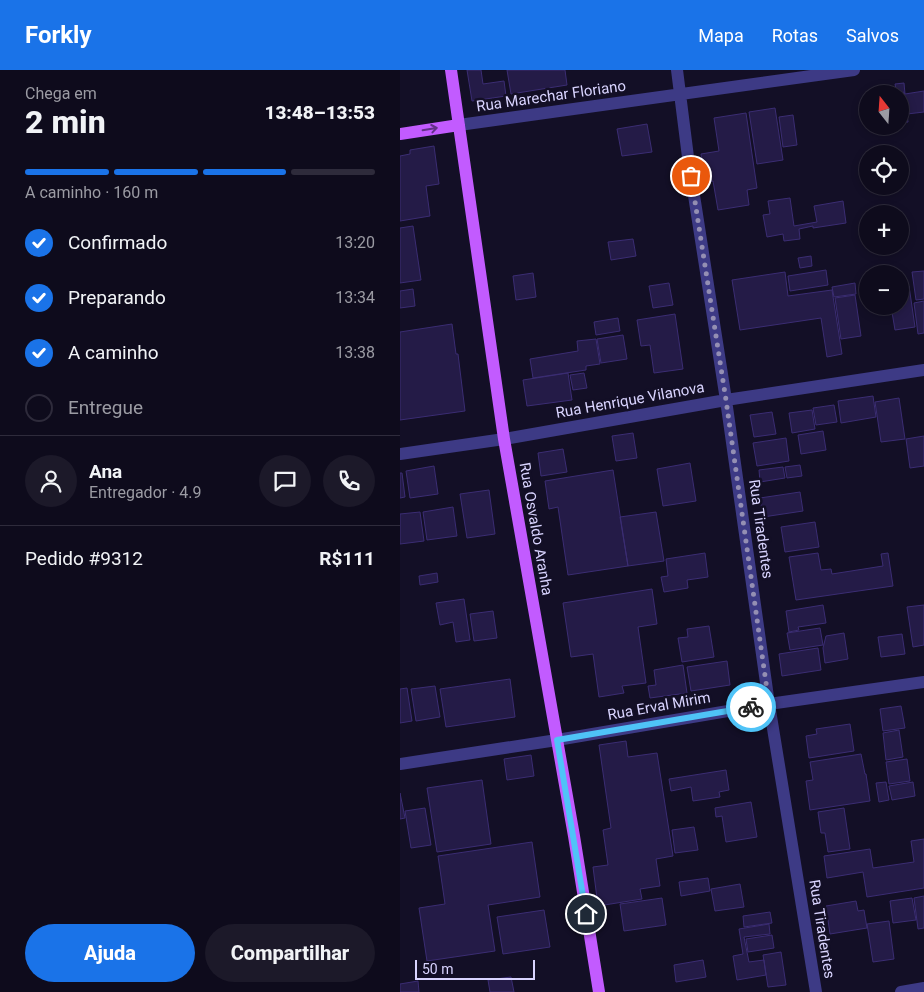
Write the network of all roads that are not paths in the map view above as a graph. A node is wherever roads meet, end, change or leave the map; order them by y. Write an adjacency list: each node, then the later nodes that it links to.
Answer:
1 (451, 70): 5 (main road, Rua Osvaldo Aranha)
2 (677, 70): 4 (street, Rua Tiradentes)
3 (854, 70): 4 (street, Rua Marechar Floriano)
4 (680, 95): 5 (street, Rua Marechar Floriano); 8 (street, Rua Tiradentes)
5 (459, 125): 6 (main road, Rua Marechar Floriano, one-way to 5); 9 (main road, Rua Osvaldo Aranha)
6 (400, 134)
7 (924, 370): 8 (street, Rua Henrique Vilanova)
8 (726, 400): 9 (street, Rua Henrique Vilanova); 12 (street, Rua Tiradentes)
9 (504, 439): 10 (street, Rua Henrique Vilanova); 13 (main road, Rua Osvaldo Aranha)
10 (400, 454)
11 (924, 682): 12 (street, Rua Erval Mirim)
12 (769, 704): 13 (street, Rua Erval Mirim); 17 (street, Rua Tiradentes)
13 (557, 740): 14 (street, Rua Erval Mirim); 16 (main road, Rua Osvaldo Aranha)
14 (400, 764)
15 (924, 988): 18 (street)
16 (599, 992)
17 (816, 992)
18 (901, 992)

